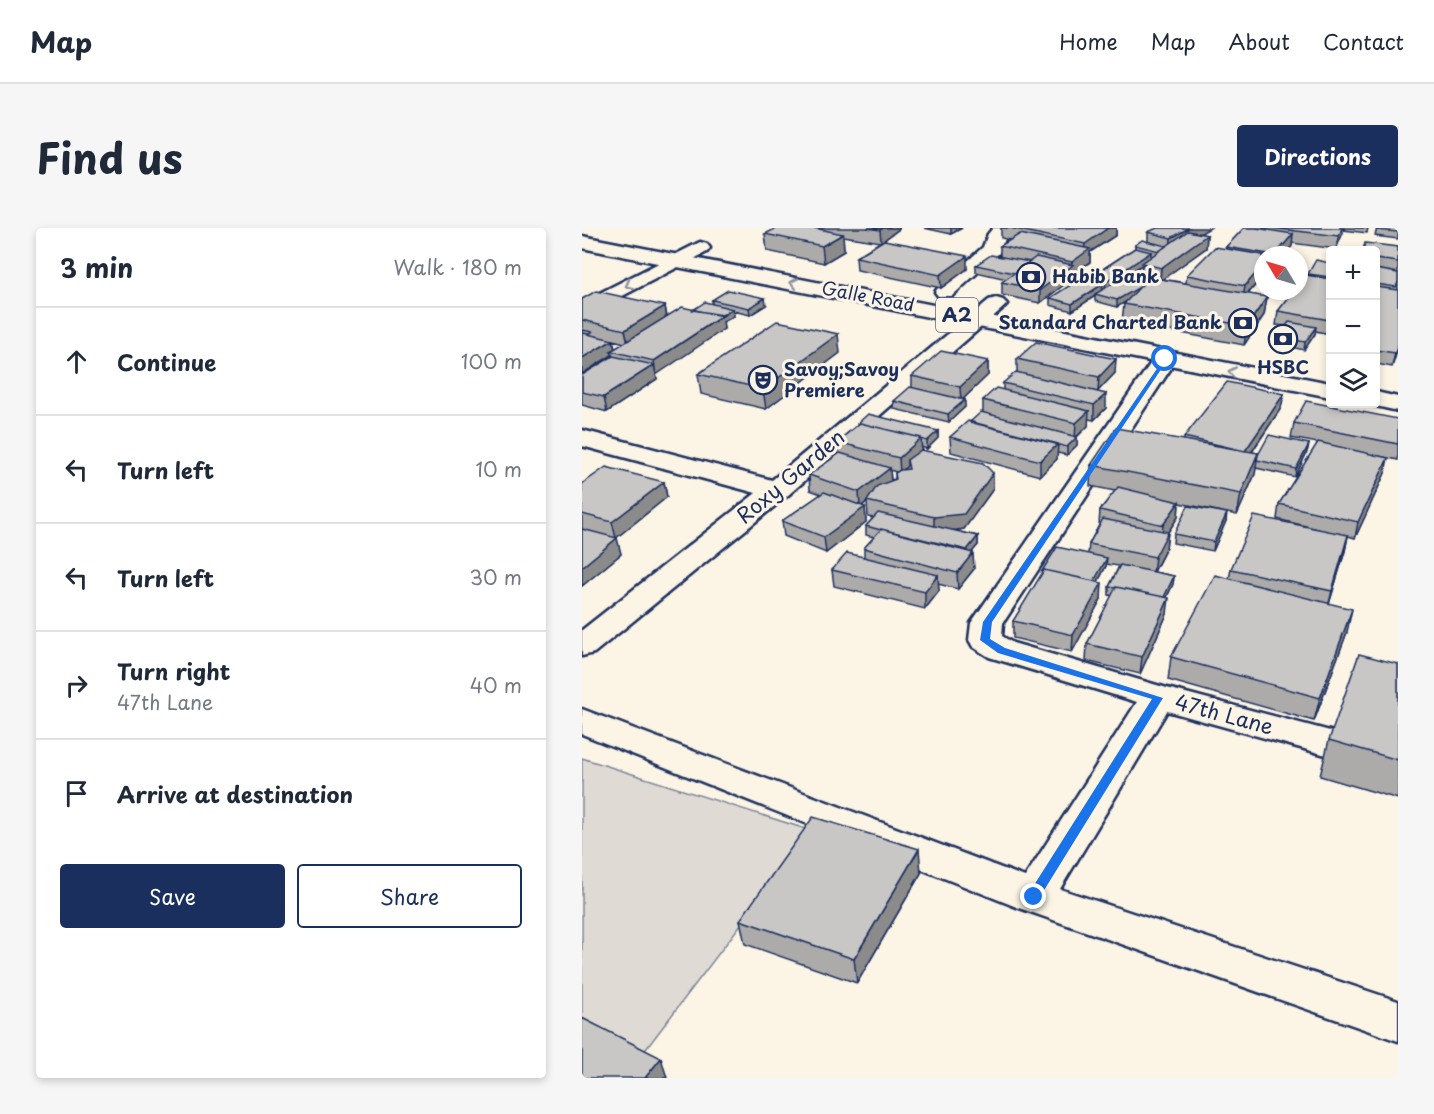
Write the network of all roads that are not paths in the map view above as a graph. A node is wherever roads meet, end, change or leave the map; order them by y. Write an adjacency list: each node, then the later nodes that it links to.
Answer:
1 (598, 228): 4 (main road, Galle Road)
2 (1006, 228): 8 (main road, Roxy Garden)
3 (582, 242): 5 (main road, Galle Road / A2)
4 (700, 248): 5 (main road); 6 (main road, Galle Road)
5 (677, 260): 8 (main road, Galle Road / A2, one-way to 5); 9 (main road, one-way to 9)
6 (888, 282)
7 (922, 288): 8 (main road, Galle Road / A2)
8 (972, 302): 10 (main road, Galle Road / A2); 11 (main road, Galle Road / A2); 18 (main road, Roxy Garden)
9 (582, 311)
10 (1165, 359): 14 (main road, Galle Road / A2, one-way to 10); 20 (main road)
11 (1326, 370)
12 (1380, 380): 13 (main road)
13 (1398, 384)
14 (1326, 389)
15 (1380, 400): 16 (main road)
16 (1398, 404)
17 (582, 438): 18 (main road)
18 (777, 490): 19 (main road, Roxy Garden)
19 (585, 641)
20 (1158, 698): 22 (main road, 47th Lane); 23 (main road, 47th Lane)
21 (582, 721): 23 (main road)
22 (1388, 747)
23 (1034, 897): 24 (main road)
24 (1398, 1021)

